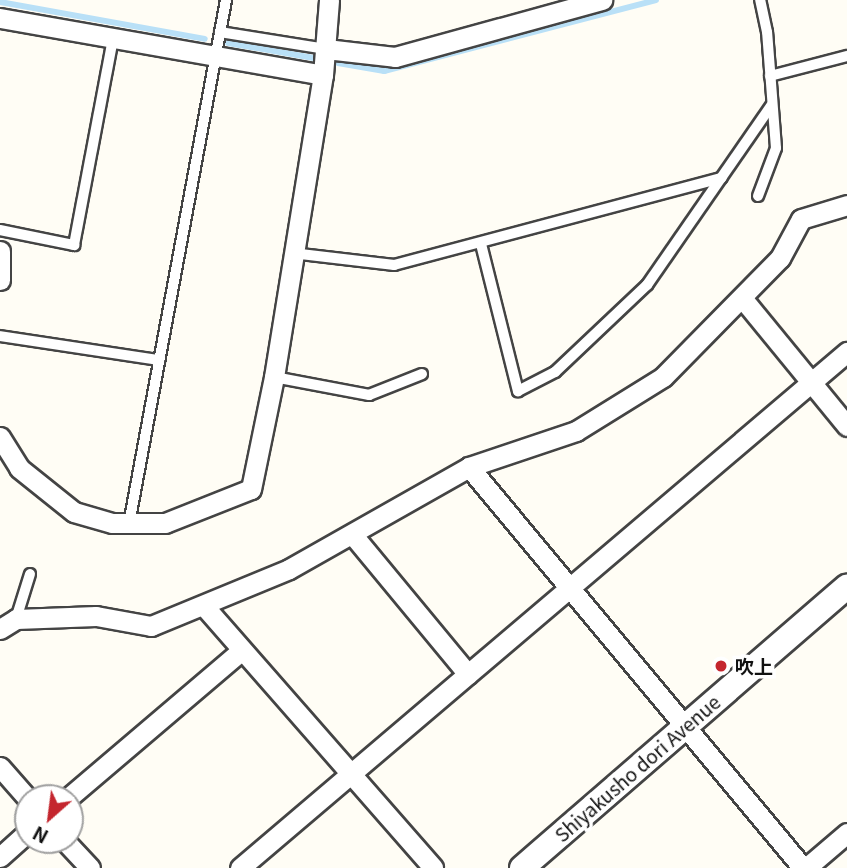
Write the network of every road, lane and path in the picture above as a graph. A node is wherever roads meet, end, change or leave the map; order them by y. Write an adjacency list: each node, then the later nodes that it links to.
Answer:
1 (226, 0): 6 (lane)
2 (329, 0): 8 (street)
3 (602, 0): 8 (street)
4 (760, 0): 12 (lane)
5 (0, 18): 7 (street)
6 (220, 32): 8 (lane); 9 (lane)
7 (113, 39): 9 (street); 17 (lane)
8 (326, 49): 11 (street)
9 (213, 56): 11 (street); 25 (lane)
10 (847, 56): 12 (lane)
11 (324, 75): 20 (street)
12 (771, 76): 13 (lane)
13 (771, 106): 14 (lane); 15 (lane)
14 (722, 178): 18 (lane); 18 (lane)
15 (758, 196)
16 (847, 205): 22 (street)
17 (0, 230)
18 (481, 244): 20 (lane)
19 (0, 251): 21 (street)
20 (292, 253): 27 (street)
21 (0, 280)
22 (744, 299): 28 (street); 31 (street)
23 (0, 336): 25 (lane)
24 (847, 352): 28 (street)
25 (159, 359): 32 (lane)
26 (422, 374): 27 (lane)
27 (275, 377): 32 (street)
28 (811, 383): 29 (street); 36 (street)
29 (847, 426)
30 (0, 437): 32 (street)
31 (469, 467): 33 (street); 36 (street)
32 (129, 524)
33 (352, 534): 37 (street); 40 (street)
34 (30, 574): 38 (lane)
35 (847, 586): 41 (street, Shiyakusho dori Avenue)
36 (568, 590): 40 (street); 41 (street)
37 (204, 606): 38 (street); 39 (street)
38 (8, 624)
39 (242, 650): 43 (street); 45 (street)
40 (468, 674): 43 (street)
41 (684, 728): 53 (street, Shiyakusho dori Avenue); 54 (street)
42 (0, 767): 44 (street)
43 (351, 774): 51 (street); 52 (street)
44 (15, 784)
45 (84, 784)
46 (847, 833): 54 (street)
47 (14, 844): 49 (street)
48 (77, 854): 50 (street)
49 (0, 857)
50 (90, 868)
51 (240, 868)
52 (433, 868)
53 (522, 868)
54 (804, 868)

